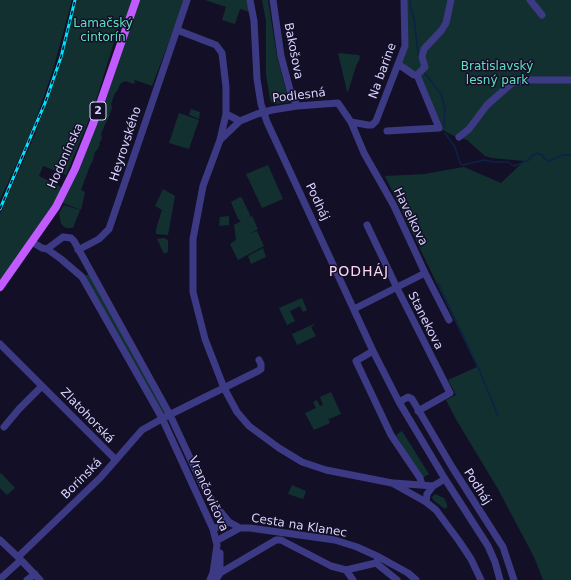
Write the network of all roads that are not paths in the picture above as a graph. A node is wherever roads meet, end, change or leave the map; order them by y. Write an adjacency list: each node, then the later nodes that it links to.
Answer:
1 (136, 0): 22 (main road, Hodonínska / 2)
2 (187, 0): 9 (street, Heyrovského)
3 (250, 0): 14 (street, Podháj)
4 (273, 0): 13 (street, Bakošova)
5 (404, 0): 10 (street, Na barine)
6 (451, 0): 11 (street)
7 (530, 0): 8 (street)
8 (542, 15)
9 (177, 30): 15 (street); 24 (street, Heyrovského)
10 (398, 64): 11 (street); 17 (street, Na barine)
11 (421, 71): 18 (street)
12 (571, 80): 19 (street)
13 (297, 106): 14 (street, Podlesná); 17 (street, Podlesná)
14 (264, 112): 16 (street, Podlesná); 28 (street, Podháj)
15 (226, 114): 16 (street); 20 (street)
16 (240, 121): 20 (street)
17 (351, 122): 25 (street, Havelkova)
18 (387, 131)
19 (460, 137)
20 (220, 140): 34 (street)
21 (367, 225): 27 (street, Stanekova)
22 (32, 242): 23 (street, Vrančovičova); 26 (main road, Hodonínska / 2)
23 (46, 249): 24 (street, Vrančovičova); 38 (street, Vrančovičova)
24 (78, 250): 37 (street, Vrančovičova)
25 (424, 273): 27 (street); 29 (street, Havelkova)
26 (0, 287)
27 (396, 288): 28 (street); 36 (street, Stanekova)
28 (354, 309): 31 (street, Podháj)
29 (450, 320)
30 (0, 344): 33 (street, Zlatohorská)
31 (373, 351): 35 (street, Podháj); 43 (street)
32 (259, 360): 34 (street, Borinská)
33 (42, 386): 39 (street, Zlatohorská); 40 (street, Zlatohorská)
34 (224, 388): 37 (street, Borinská); 42 (street)
35 (399, 402): 36 (street, Podháj); 41 (street, Podháj)
36 (418, 411): 67 (street, Podháj)
37 (170, 415): 38 (street, Borinská); 46 (street, Vrančovičova)
38 (162, 418): 40 (street, Borinská); 48 (street, Vrančovičova)
39 (4, 427)
40 (116, 460): 52 (street, Borinská)
41 (445, 479): 44 (street); 66 (street, Podháj)
42 (392, 483): 43 (street); 45 (street)
43 (422, 485): 44 (street)
44 (433, 486): 45 (street)
45 (426, 502): 65 (street)
46 (229, 522): 47 (street, Vrančovičova); 48 (street)
47 (240, 528): 49 (street, Cesta na Klanec); 51 (street, Vrančovičova)
48 (213, 529): 51 (street, Vrančovičova)
49 (281, 537): 53 (street, Cesta na Klanec); 54 (street); 55 (street)
50 (0, 540): 52 (street)
51 (216, 543): 55 (street); 60 (street)
52 (20, 558): 56 (street); 57 (street, Borinská)
53 (378, 560): 54 (street); 63 (street); 64 (street, Cesta na Klanec)
54 (346, 570): 62 (street)
55 (220, 573): 61 (street)
56 (35, 574): 58 (street); 59 (street)
57 (0, 579)
58 (27, 580)
59 (40, 580)
60 (210, 580)
61 (216, 580)
62 (354, 580)
63 (397, 580)
64 (416, 580)
65 (481, 580)
66 (500, 580)
67 (514, 580)

